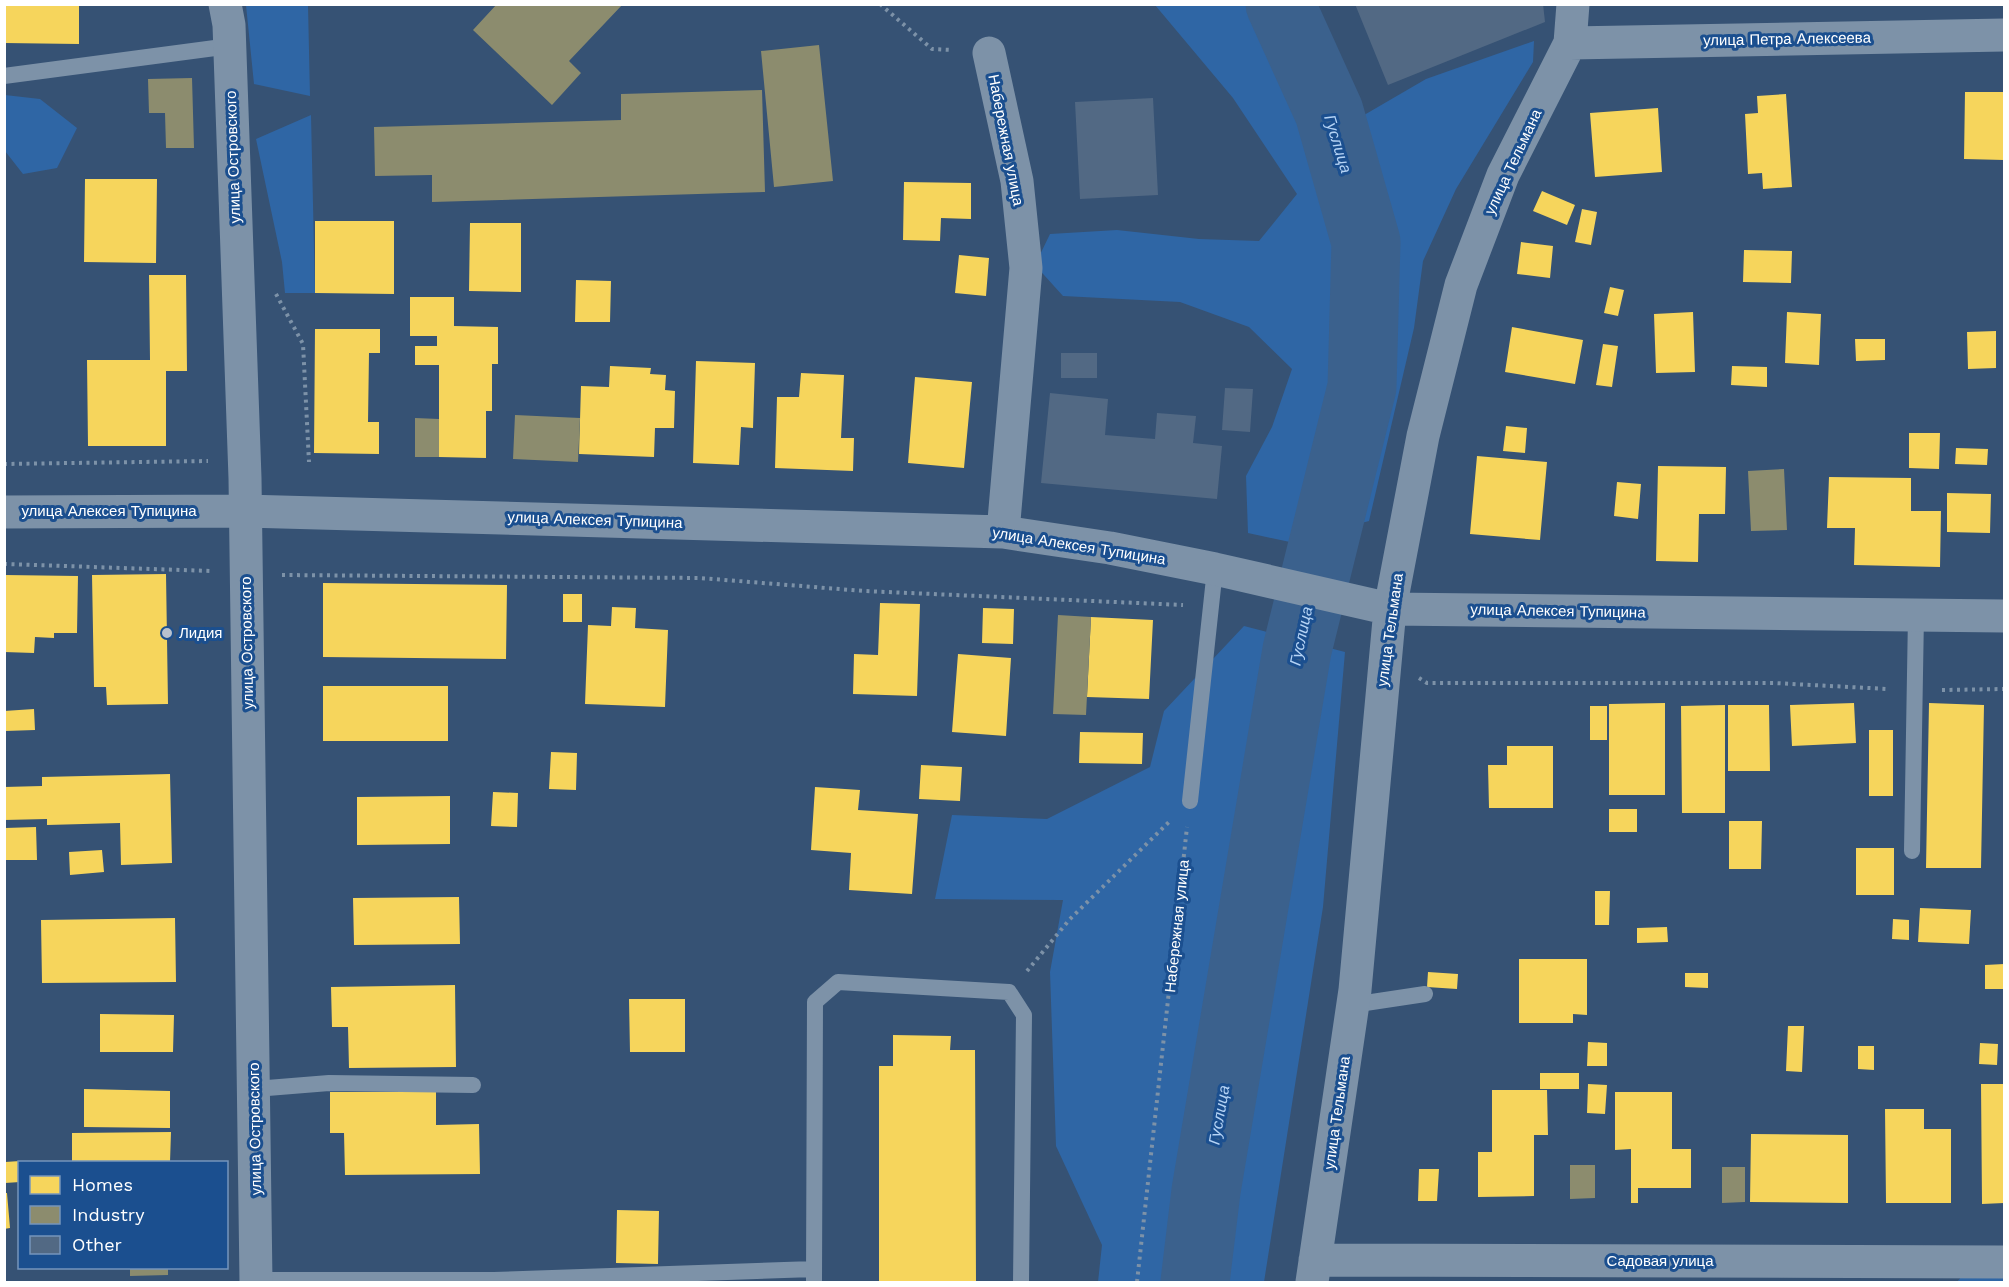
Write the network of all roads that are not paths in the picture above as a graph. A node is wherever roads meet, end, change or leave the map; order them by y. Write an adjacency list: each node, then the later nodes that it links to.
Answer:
1 (225, 4): 5 (street, улица Островского)
2 (1573, 4): 4 (street, улица Тельмана)
3 (2004, 35): 4 (street, улица Петра Алексеева)
4 (1570, 43): 12 (street, улица Тельмана)
5 (230, 46): 7 (lane); 8 (street, улица Островского)
6 (989, 53): 10 (street, Набережная улица)
7 (4, 75)
8 (245, 511): 9 (street, улица Алексея Тупицина); 10 (street, улица Алексея Тупицина); 20 (street, улица Островского)
9 (4, 512)
10 (1003, 532): 11 (street, улица Алексея Тупицина)
11 (1229, 573): 12 (street, улица Алексея Тупицина); 15 (lane)
12 (1390, 609): 13 (street, улица Алексея Тупицина); 18 (street, улица Тельмана)
13 (1916, 615): 14 (street, улица Алексея Тупицина); 16 (lane)
14 (2004, 616)
15 (1190, 801)
16 (1912, 851)
17 (1425, 994): 18 (lane)
18 (1352, 1005): 22 (street, улица Тельмана)
19 (473, 1085): 20 (lane)
20 (255, 1089): 25 (street, улица Островского)
21 (2004, 1262): 22 (street, Садовая улица)
22 (1313, 1271)
23 (814, 1276): 24 (lane); 27 (lane)
24 (657, 1278): 26 (lane)
25 (256, 1281): 26 (lane)
26 (494, 1281)
27 (1021, 1282)

